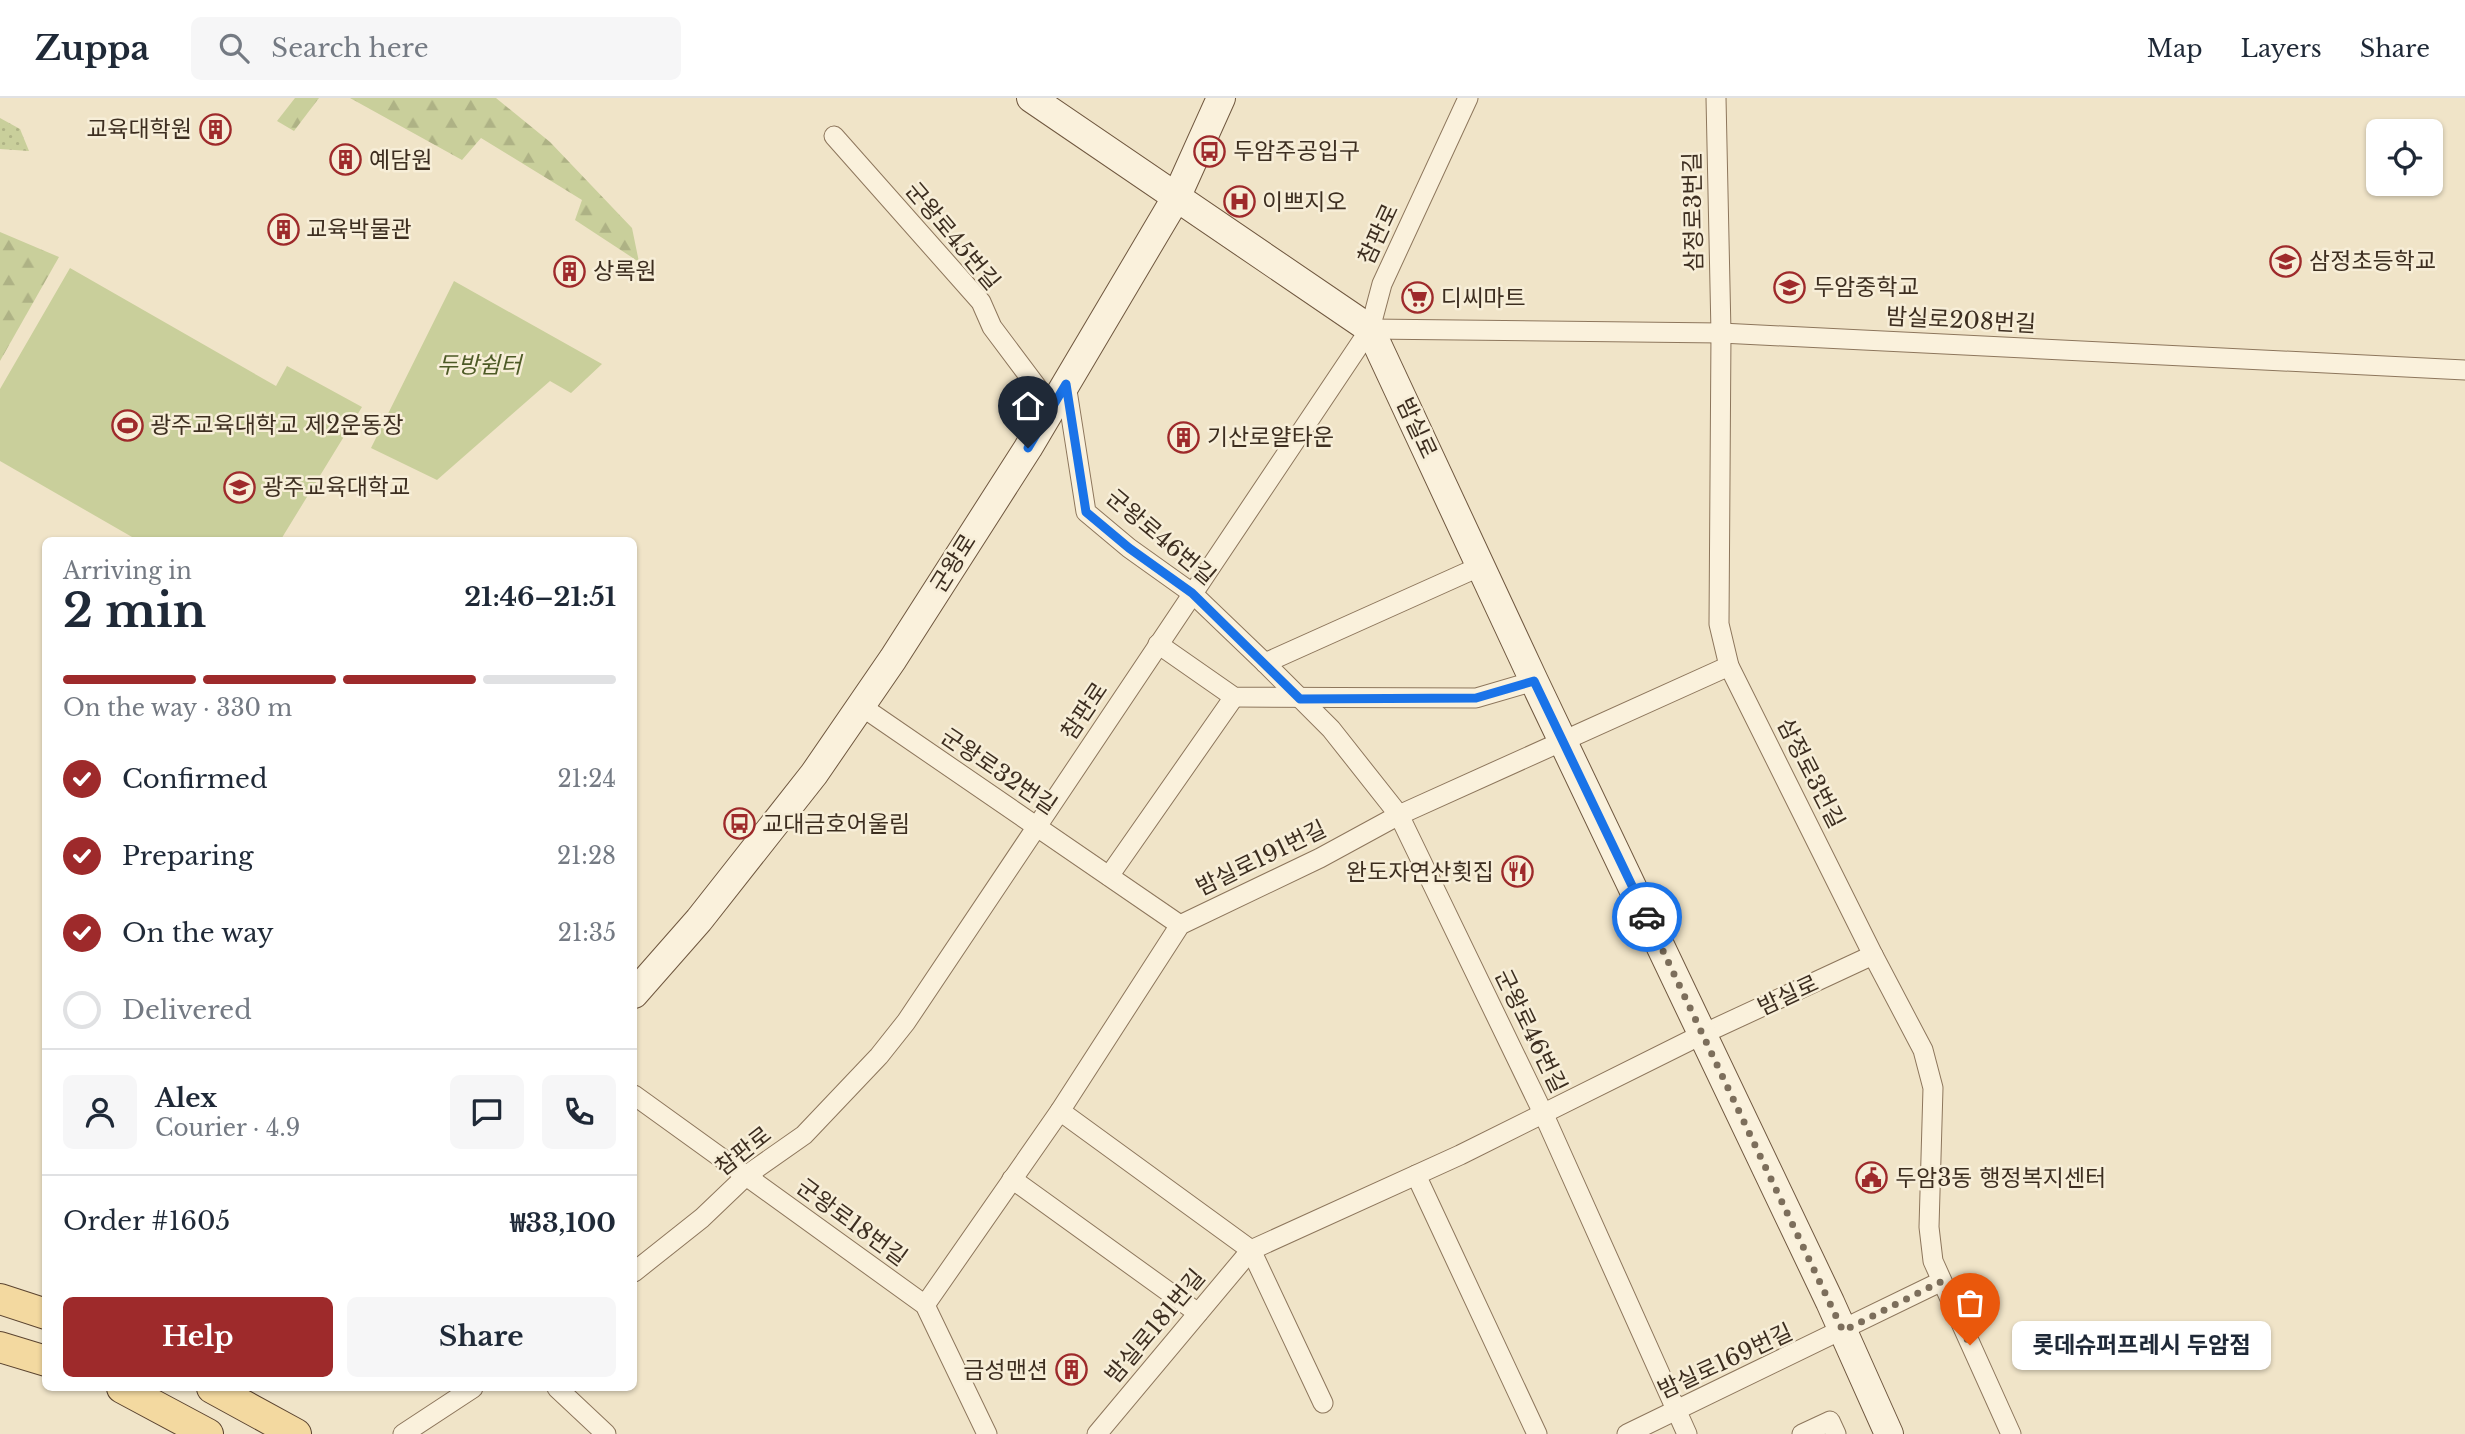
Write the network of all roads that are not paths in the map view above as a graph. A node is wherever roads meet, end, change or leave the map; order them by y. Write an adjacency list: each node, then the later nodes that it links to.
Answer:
1 (1031, 98): 6 (main road)
2 (1221, 98): 6 (main road, 군왕로)
3 (1468, 98): 7 (street, 참판로)
4 (1716, 98): 8 (street, 삼정로3번길)
5 (834, 136): 10 (street, 군왕로45번길)
6 (1176, 198): 7 (main road); 10 (main road, 군왕로)
7 (1370, 329): 8 (street, 밤실로208번길); 11 (main road, 밤실로); 12 (street, 참판로)
8 (1721, 333): 9 (street, 밤실로208번길); 15 (street, 삼정로3번길)
9 (2465, 370)
10 (1059, 395): 12 (street, 군왕로46번길); 19 (main road, 군왕로)
11 (1481, 566): 14 (street); 16 (main road, 밤실로)
12 (1192, 593): 13 (street, 참판로); 14 (street, 군왕로46번길)
13 (1158, 644): 17 (street); 22 (street, 참판로)
14 (1265, 663): 18 (street, 군왕로46번길)
15 (1729, 666): 20 (street); 25 (street, 삼정로3번길)
16 (1534, 681): 18 (street); 20 (main road, 밤실로)
17 (1234, 697): 18 (street); 23 (street)
18 (1300, 699): 21 (street, 군왕로46번길)
19 (862, 706): 22 (street, 군왕로32번길); 26 (main road, 군왕로)
20 (1562, 740): 21 (street, 밤실로191번길); 27 (main road, 밤실로)
21 (1399, 815): 24 (street, 밤실로191번길); 30 (street, 군왕로46번길)
22 (1037, 825): 23 (street, 군왕로32번길); 31 (street, 참판로)
23 (1109, 876): 24 (street, 군왕로32번길)
24 (1180, 925): 29 (street, 밤실로191번길)
25 (1873, 955): 27 (street, 밤실로); 36 (street, 삼정로3번길)
26 (637, 991)
27 (1703, 1034): 30 (street, 밤실로181번길); 41 (main road, 밤실로)
28 (637, 1097): 31 (street, 군왕로18번길)
29 (1060, 1111): 33 (street, 밤실로191번길); 34 (street)
30 (1544, 1115): 32 (street, 밤실로181번길); 49 (street, 군왕로46번길)
31 (747, 1175): 35 (street, 참판로); 38 (street, 군왕로18번길)
32 (1416, 1175): 34 (street, 밤실로181번길); 57 (street)
33 (1012, 1179): 38 (street, 밤실로191번길); 40 (street)
34 (1251, 1250): 40 (street, 밤실로181번길); 48 (street)
35 (637, 1270)
36 (1940, 1282): 41 (street, 밤실로169번길); 62 (street, 삼정로3번길)
37 (0, 1299): 39 (main road)
38 (925, 1305): 55 (street, 군왕로18번길)
39 (42, 1313)
40 (1198, 1313): 56 (street, 밤실로181번길)
41 (1843, 1331): 49 (street, 밤실로169번길); 61 (main road, 밤실로)
42 (0, 1347): 43 (main road)
43 (42, 1360)
44 (129, 1391): 51 (main road)
45 (217, 1391): 52 (main road)
46 (468, 1391): 53 (street)
47 (560, 1391): 54 (street)
48 (1323, 1404)
49 (1676, 1411): 58 (street, 밤실로169번길); 59 (street, 군왕로46번길)
50 (1833, 1427): 60 (street)
51 (208, 1434)
52 (296, 1434)
53 (403, 1434)
54 (607, 1434)
55 (987, 1434)
56 (1097, 1434)
57 (1537, 1434)
58 (1627, 1434)
59 (1687, 1434)
60 (1802, 1434)
61 (1889, 1434)
62 (2011, 1434)

